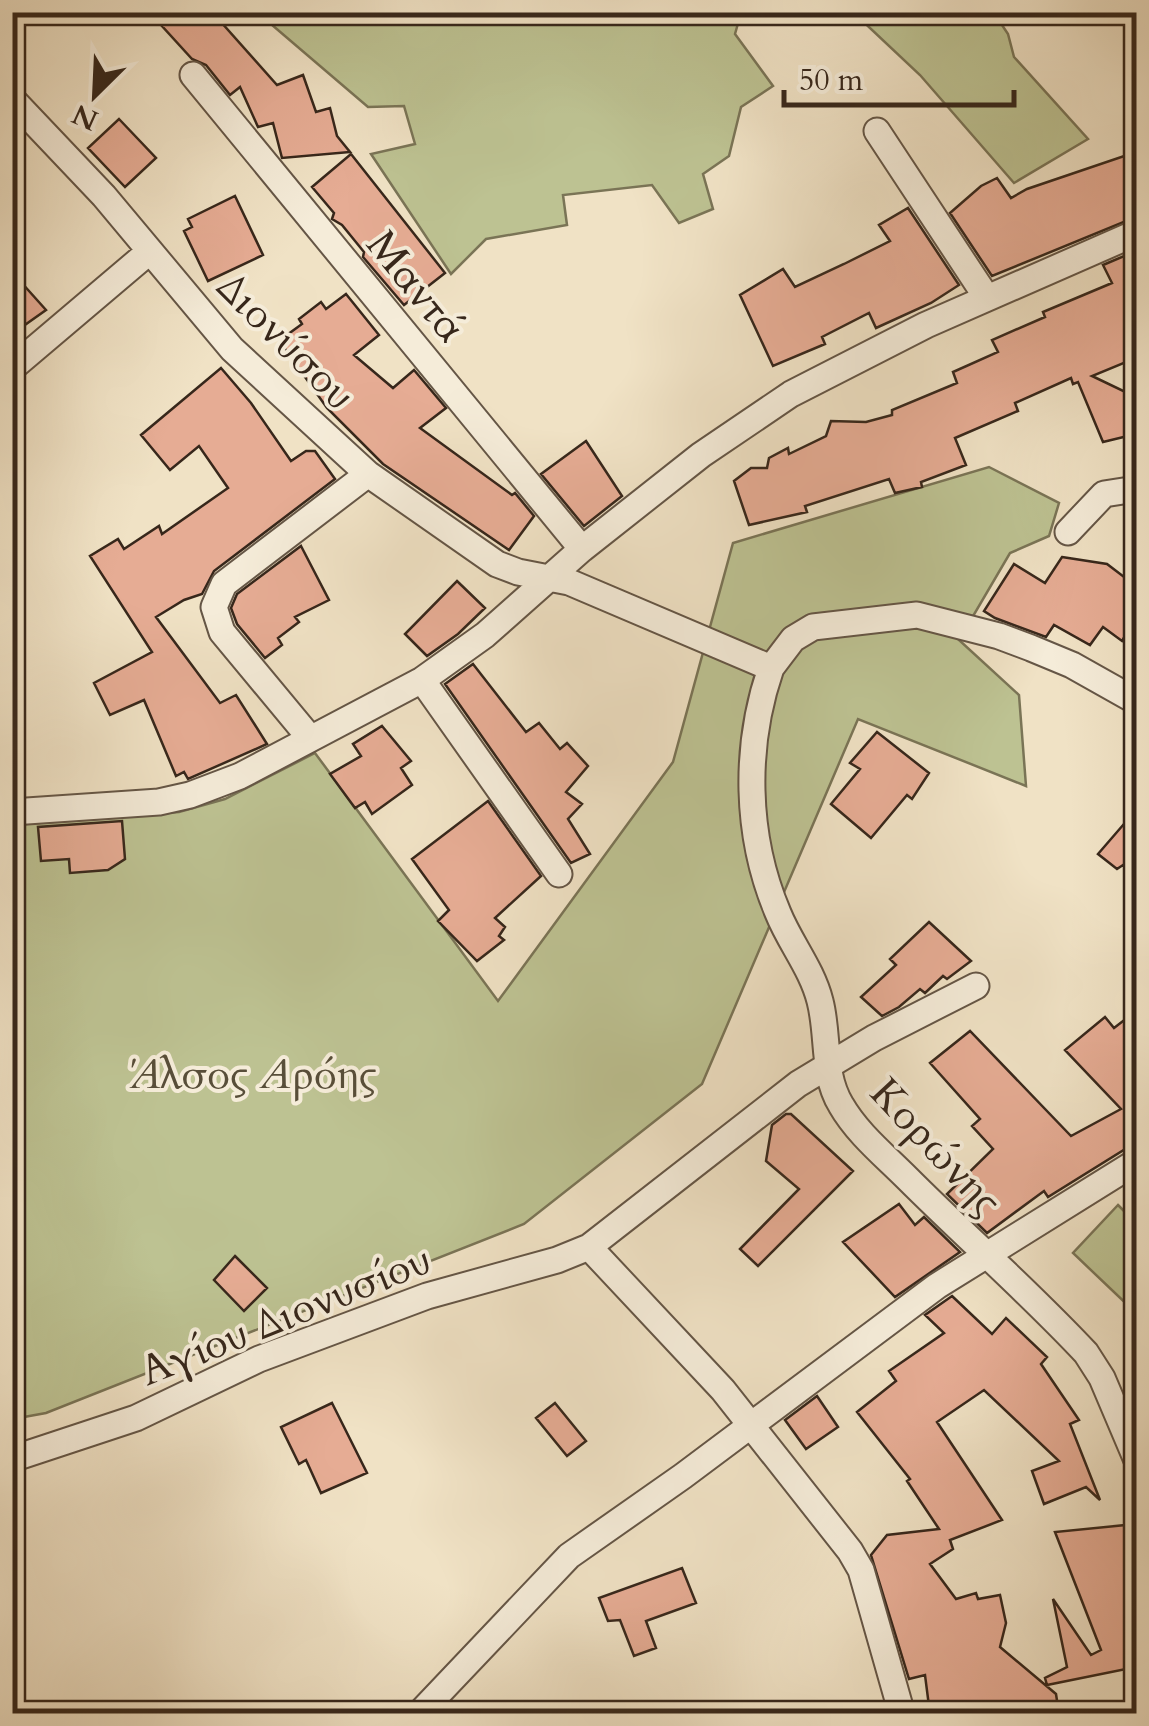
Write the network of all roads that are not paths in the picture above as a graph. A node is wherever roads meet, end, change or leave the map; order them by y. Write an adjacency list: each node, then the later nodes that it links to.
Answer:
1 (193, 74): 11 (street, Μαντά)
2 (12, 99): 5 (street, Διονύσου)
3 (877, 130): 6 (street)
4 (1136, 233): 6 (street)
5 (150, 250): 7 (street); 8 (street, Διονύσου)
6 (987, 298): 11 (street)
7 (12, 368)
8 (368, 474): 12 (street, Διονύσου); 16 (street)
9 (1136, 489): 10 (street)
10 (1068, 532)
11 (582, 549): 12 (street)
12 (551, 576): 13 (street, Διονύσου); 14 (street)
13 (771, 668): 15 (street); 20 (street, Κορώνης)
14 (422, 680): 16 (street); 18 (street)
15 (1136, 701)
16 (310, 738): 17 (street)
17 (12, 812)
18 (559, 874)
19 (976, 986): 20 (street, Αγίου Διονυσίου)
20 (829, 1064): 22 (street, Αγίου Διονυσίου); 23 (street, Κορώνης)
21 (1136, 1162): 23 (street)
22 (589, 1247): 24 (street); 26 (street, Αγίου Διονυσίου)
23 (982, 1254): 24 (street); 25 (street, Κορώνης)
24 (752, 1424): 27 (street); 28 (street)
25 (1136, 1458)
26 (12, 1459)
27 (418, 1714)
28 (902, 1714)

